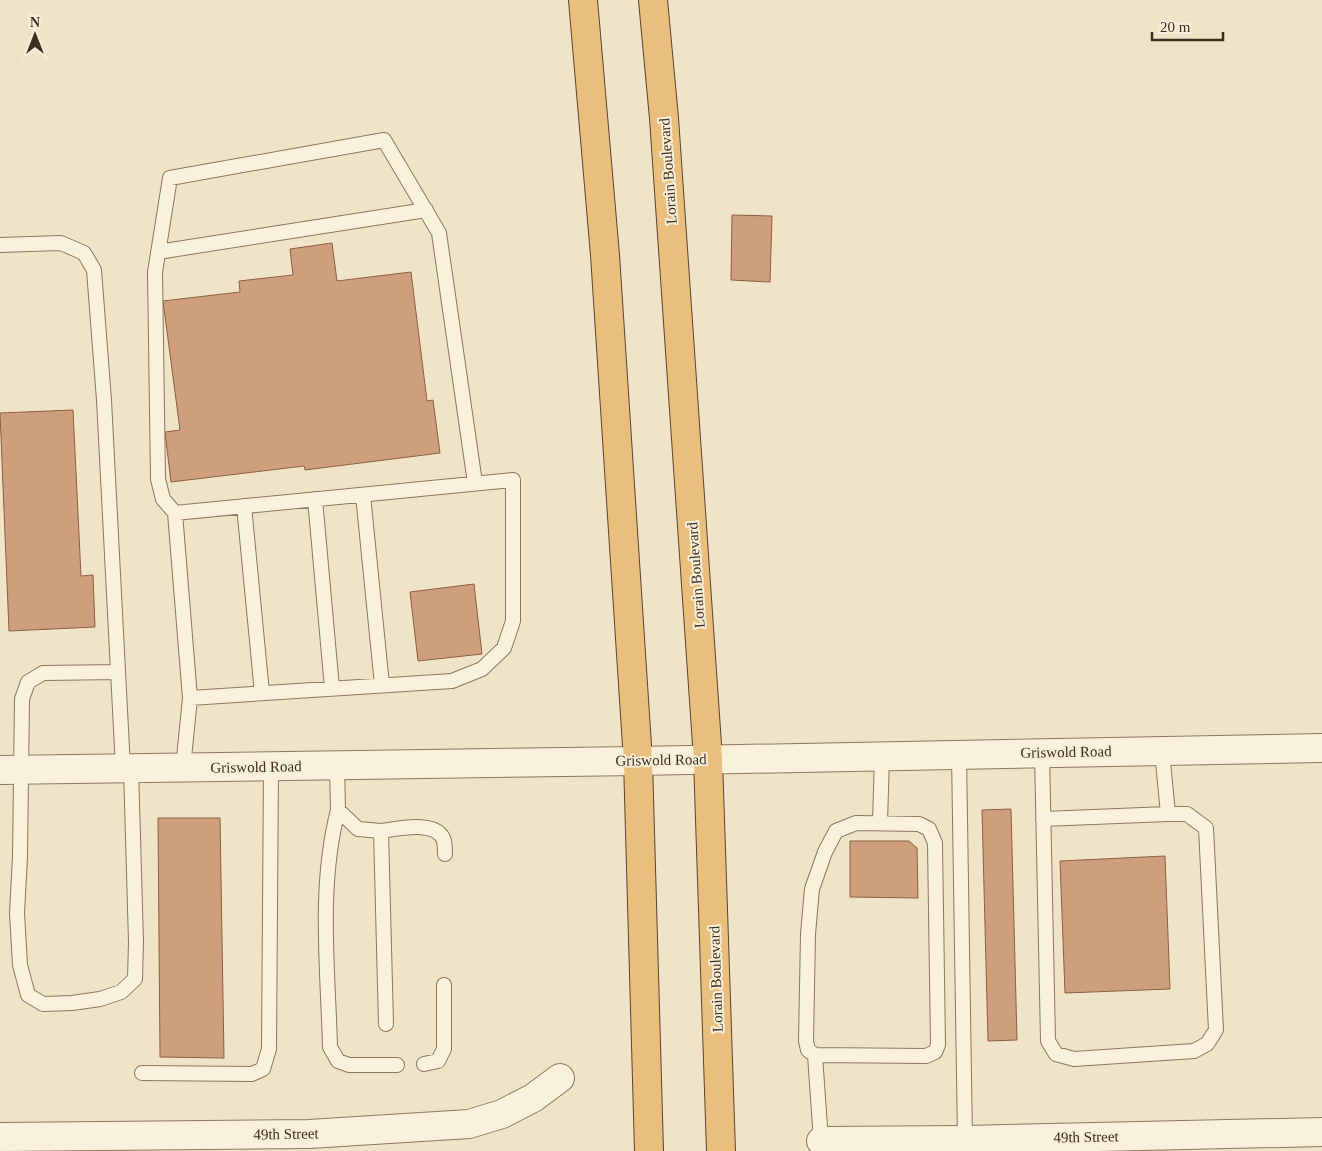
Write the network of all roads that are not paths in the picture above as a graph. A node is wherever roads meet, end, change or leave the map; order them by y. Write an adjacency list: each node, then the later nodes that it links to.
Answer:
1 (583, 0): 22 (highway)
2 (653, 0): 21 (highway, Lorain Boulevard)
3 (426, 210): 5 (lane); 5 (lane); 6 (lane)
4 (0, 245): 11 (lane)
5 (158, 252): 10 (lane)
6 (475, 484): 7 (lane); 12 (lane)
7 (363, 494): 8 (lane); 12 (lane)
8 (315, 499): 9 (lane); 13 (lane)
9 (244, 506): 10 (lane); 14 (lane)
10 (175, 513): 15 (lane)
11 (118, 672): 25 (lane); 27 (lane)
12 (382, 685): 13 (lane)
13 (332, 688): 14 (lane)
14 (262, 693): 15 (lane)
15 (190, 698): 26 (lane)
16 (1322, 748): 17 (street, Griswold Road)
17 (1162, 751): 18 (street, Griswold Road); 29 (lane)
18 (1042, 753): 19 (street, Griswold Road); 30 (lane)
19 (959, 754): 20 (street, Griswold Road); 43 (lane)
20 (882, 756): 21 (street, Griswold Road); 31 (lane)
21 (708, 759): 22 (street, Griswold Road); 47 (highway, Lorain Boulevard)
22 (638, 761): 24 (street, Griswold Road); 46 (highway)
23 (271, 766): 24 (street, Griswold Road); 26 (street, Griswold Road); 39 (lane)
24 (337, 766): 28 (lane)
25 (127, 768): 26 (street, Griswold Road); 27 (street, Griswold Road); 27 (lane)
26 (184, 768)
27 (10, 770)
28 (338, 810): 32 (lane); 38 (lane)
29 (1168, 814): 30 (lane); 30 (lane)
30 (1044, 819)
31 (880, 823): 36 (lane); 36 (lane)
32 (381, 831): 33 (lane); 35 (lane)
33 (445, 854)
34 (444, 985): 37 (lane)
35 (386, 1024)
36 (815, 1055): 45 (lane)
37 (424, 1064)
38 (397, 1066)
39 (142, 1073)
40 (560, 1078): 42 (street, 49th Street)
41 (1322, 1132): 44 (street, 49th Street)
42 (0, 1137)
43 (953, 1143): 44 (street, 49th Street); 45 (street, 49th Street)
44 (1099, 1144)
45 (823, 1146)
46 (649, 1151)
47 (721, 1151)

